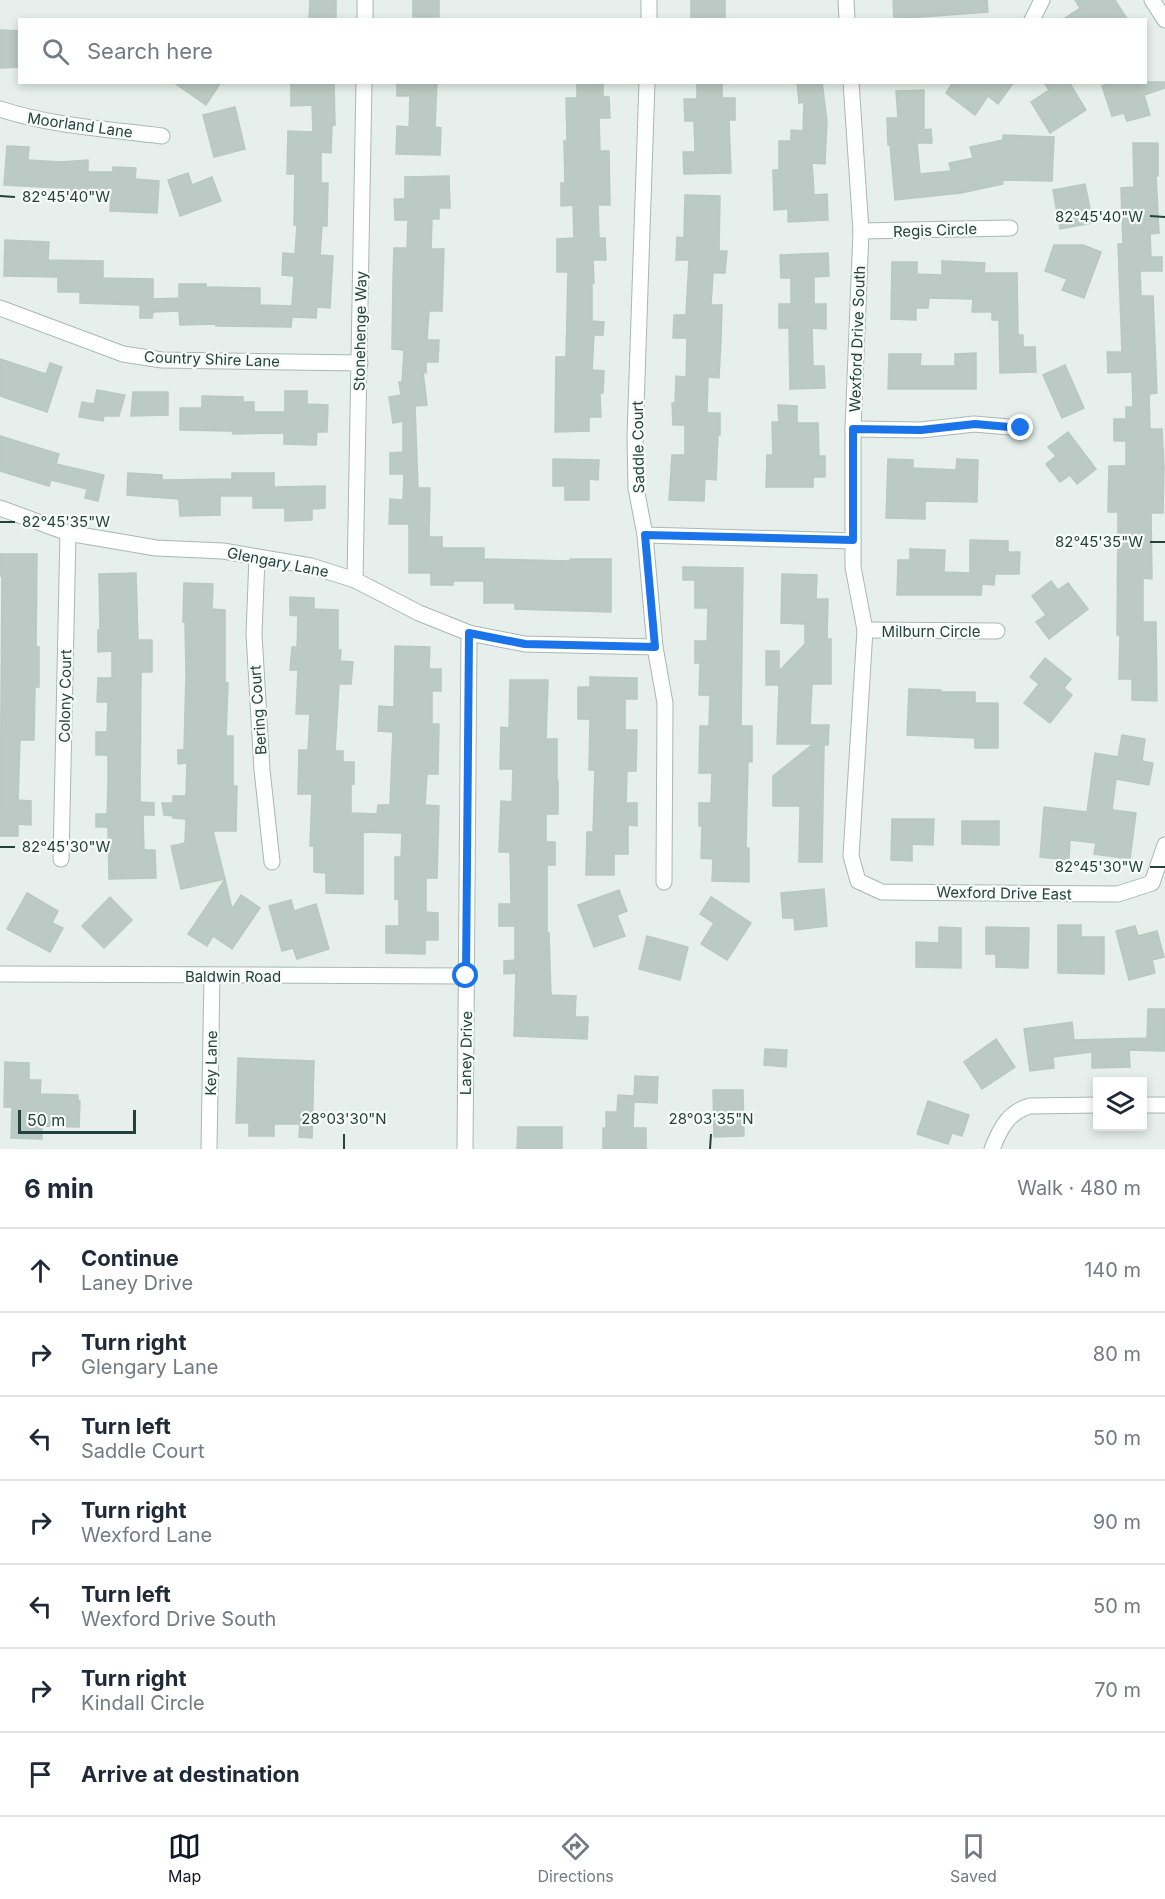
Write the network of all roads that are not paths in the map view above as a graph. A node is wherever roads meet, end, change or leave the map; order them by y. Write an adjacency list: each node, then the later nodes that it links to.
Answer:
1 (365, 0): 6 (street)
2 (649, 0): 7 (street)
3 (846, 0): 8 (street)
4 (1042, 0): 9 (street)
5 (1152, 0): 10 (street)
6 (365, 18)
7 (649, 18)
8 (847, 18)
9 (1033, 18)
10 (1165, 20)
11 (364, 84): 19 (street, Stonehenge Way)
12 (647, 84): 24 (street, Saddle Court)
13 (851, 84): 17 (street, Wexford Drive South)
14 (0, 109): 15 (street, Moorland Lane)
15 (162, 136)
16 (1010, 228): 17 (street, Regis Circle)
17 (861, 231): 21 (street, Wexford Drive South)
18 (0, 308): 19 (street, Country Shire Lane)
19 (360, 363): 27 (street, Stonehenge Way)
20 (1021, 428): 21 (street)
21 (853, 429): 25 (street, Wexford Drive South)
22 (0, 508): 23 (street, Glengary Lane)
23 (68, 533): 26 (street, Glengary Lane); 33 (street, Colony Court)
24 (645, 535): 25 (street); 31 (street, Saddle Court)
25 (853, 540): 28 (street, Wexford Drive South)
26 (257, 557): 27 (street, Glengary Lane); 34 (street, Bering Court)
27 (356, 580): 30 (street, Glengary Lane)
28 (865, 630): 29 (street, Milburn Circle); 35 (street, Wexford Drive South)
29 (997, 631)
30 (469, 633): 31 (street, Glengary Lane); 39 (street, Laney Drive)
31 (655, 647): 36 (street, Saddle Court)
32 (1165, 845): 35 (street, Wexford Drive East)
33 (61, 859)
34 (272, 862)
35 (858, 881)
36 (664, 882)
37 (0, 974): 38 (street, Baldwin Road)
38 (212, 976): 39 (street, Baldwin Road); 43 (street, Key Lane)
39 (466, 976): 44 (street, Laney Drive)
40 (1147, 1105): 41 (street)
41 (1165, 1105)
42 (1093, 1106): 45 (street)
43 (209, 1149)
44 (465, 1149)
45 (992, 1149)

